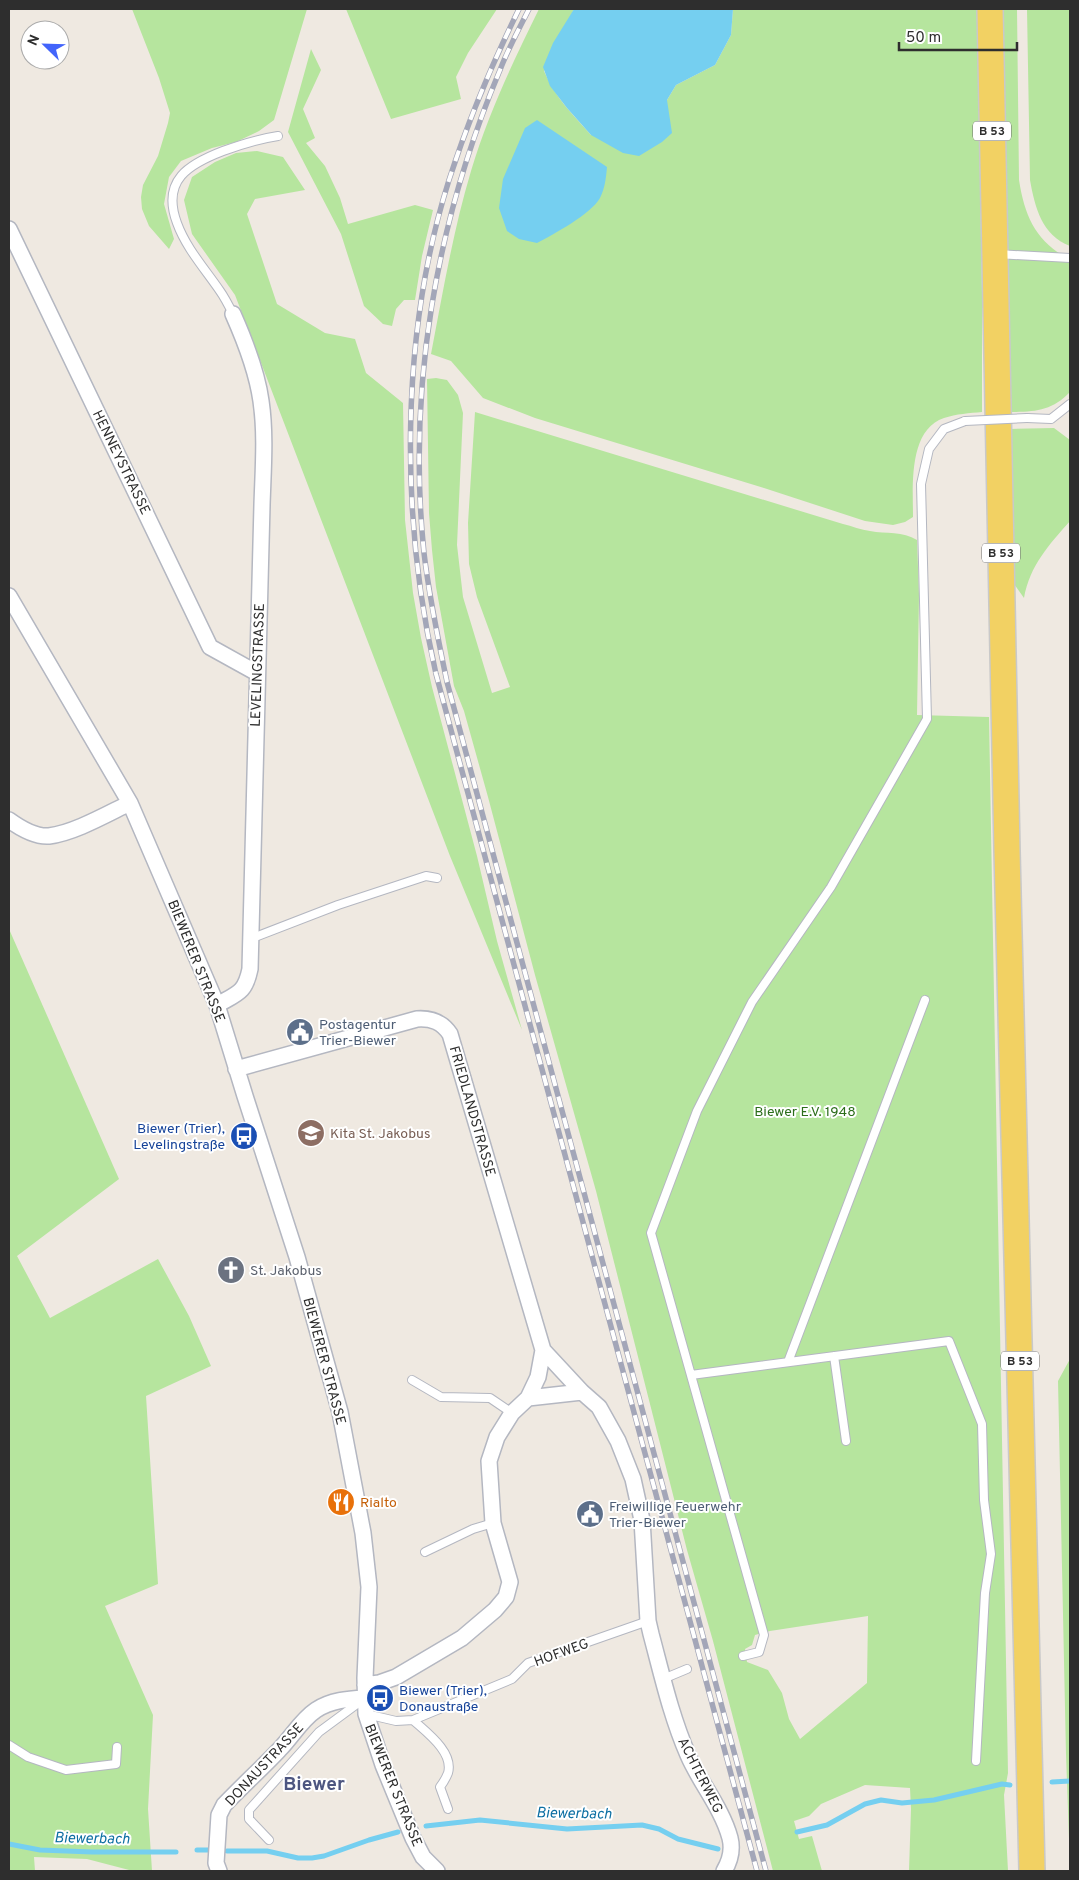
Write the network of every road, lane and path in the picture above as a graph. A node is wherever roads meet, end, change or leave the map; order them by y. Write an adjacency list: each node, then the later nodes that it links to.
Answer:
1 (990, 9): 4 (main road, B 53)
2 (278, 136): 6 (lane)
3 (9, 229): 9 (street, HENNEYSTRASSE)
4 (995, 254): 5 (lane); 43 (main road, B 53)
5 (1070, 258)
6 (233, 314): 9 (street, LEVELINGSTRASSE)
7 (1070, 404): 20 (lane, bridge)
8 (9, 596): 10 (street, BIEWERER STRASSE)
9 (257, 673): 13 (street, LEVELINGSTRASSE)
10 (130, 804): 11 (street); 15 (street, BIEWERER STRASSE)
11 (9, 820)
12 (437, 878): 13 (lane)
13 (250, 938): 15 (street, LEVELINGSTRASSE)
14 (925, 1000): 19 (lane)
15 (217, 1005): 16 (street, BIEWERER STRASSE)
16 (236, 1069): 17 (street, FRIEDLANDSTRASSE); 32 (street, BIEWERER STRASSE)
17 (543, 1350): 22 (street, FRIEDLANDSTRASSE); 23 (street)
18 (834, 1356): 19 (lane); 25 (lane); 37 (lane)
19 (788, 1362): 20 (lane)
20 (691, 1375): 29 (lane)
21 (412, 1380): 24 (lane)
22 (582, 1392): 23 (street); 28 (street, FRIEDLANDSTRASSE)
23 (528, 1398): 24 (street, DONAUSTRASSE)
24 (512, 1414): 26 (street, DONAUSTRASSE)
25 (846, 1441)
26 (493, 1523): 27 (lane); 32 (street, DONAUSTRASSE)
27 (425, 1552)
28 (648, 1620): 31 (street, ACHTERWEG); 34 (lane, HOFWEG)
29 (743, 1656)
30 (687, 1669): 31 (lane)
31 (663, 1679): 42 (street, ACHTERWEG)
32 (365, 1692): 33 (street, BIEWERER STRASSE); 39 (lane); 40 (street, DONAUSTRASSE)
33 (366, 1714): 34 (lane, HOFWEG); 41 (street, BIEWERER STRASSE)
34 (412, 1720): 38 (lane)
35 (9, 1745): 36 (lane)
36 (117, 1746)
37 (976, 1761)
38 (448, 1808)
39 (269, 1840)
40 (218, 1867)
41 (437, 1871)
42 (724, 1871)
43 (1032, 1871)

